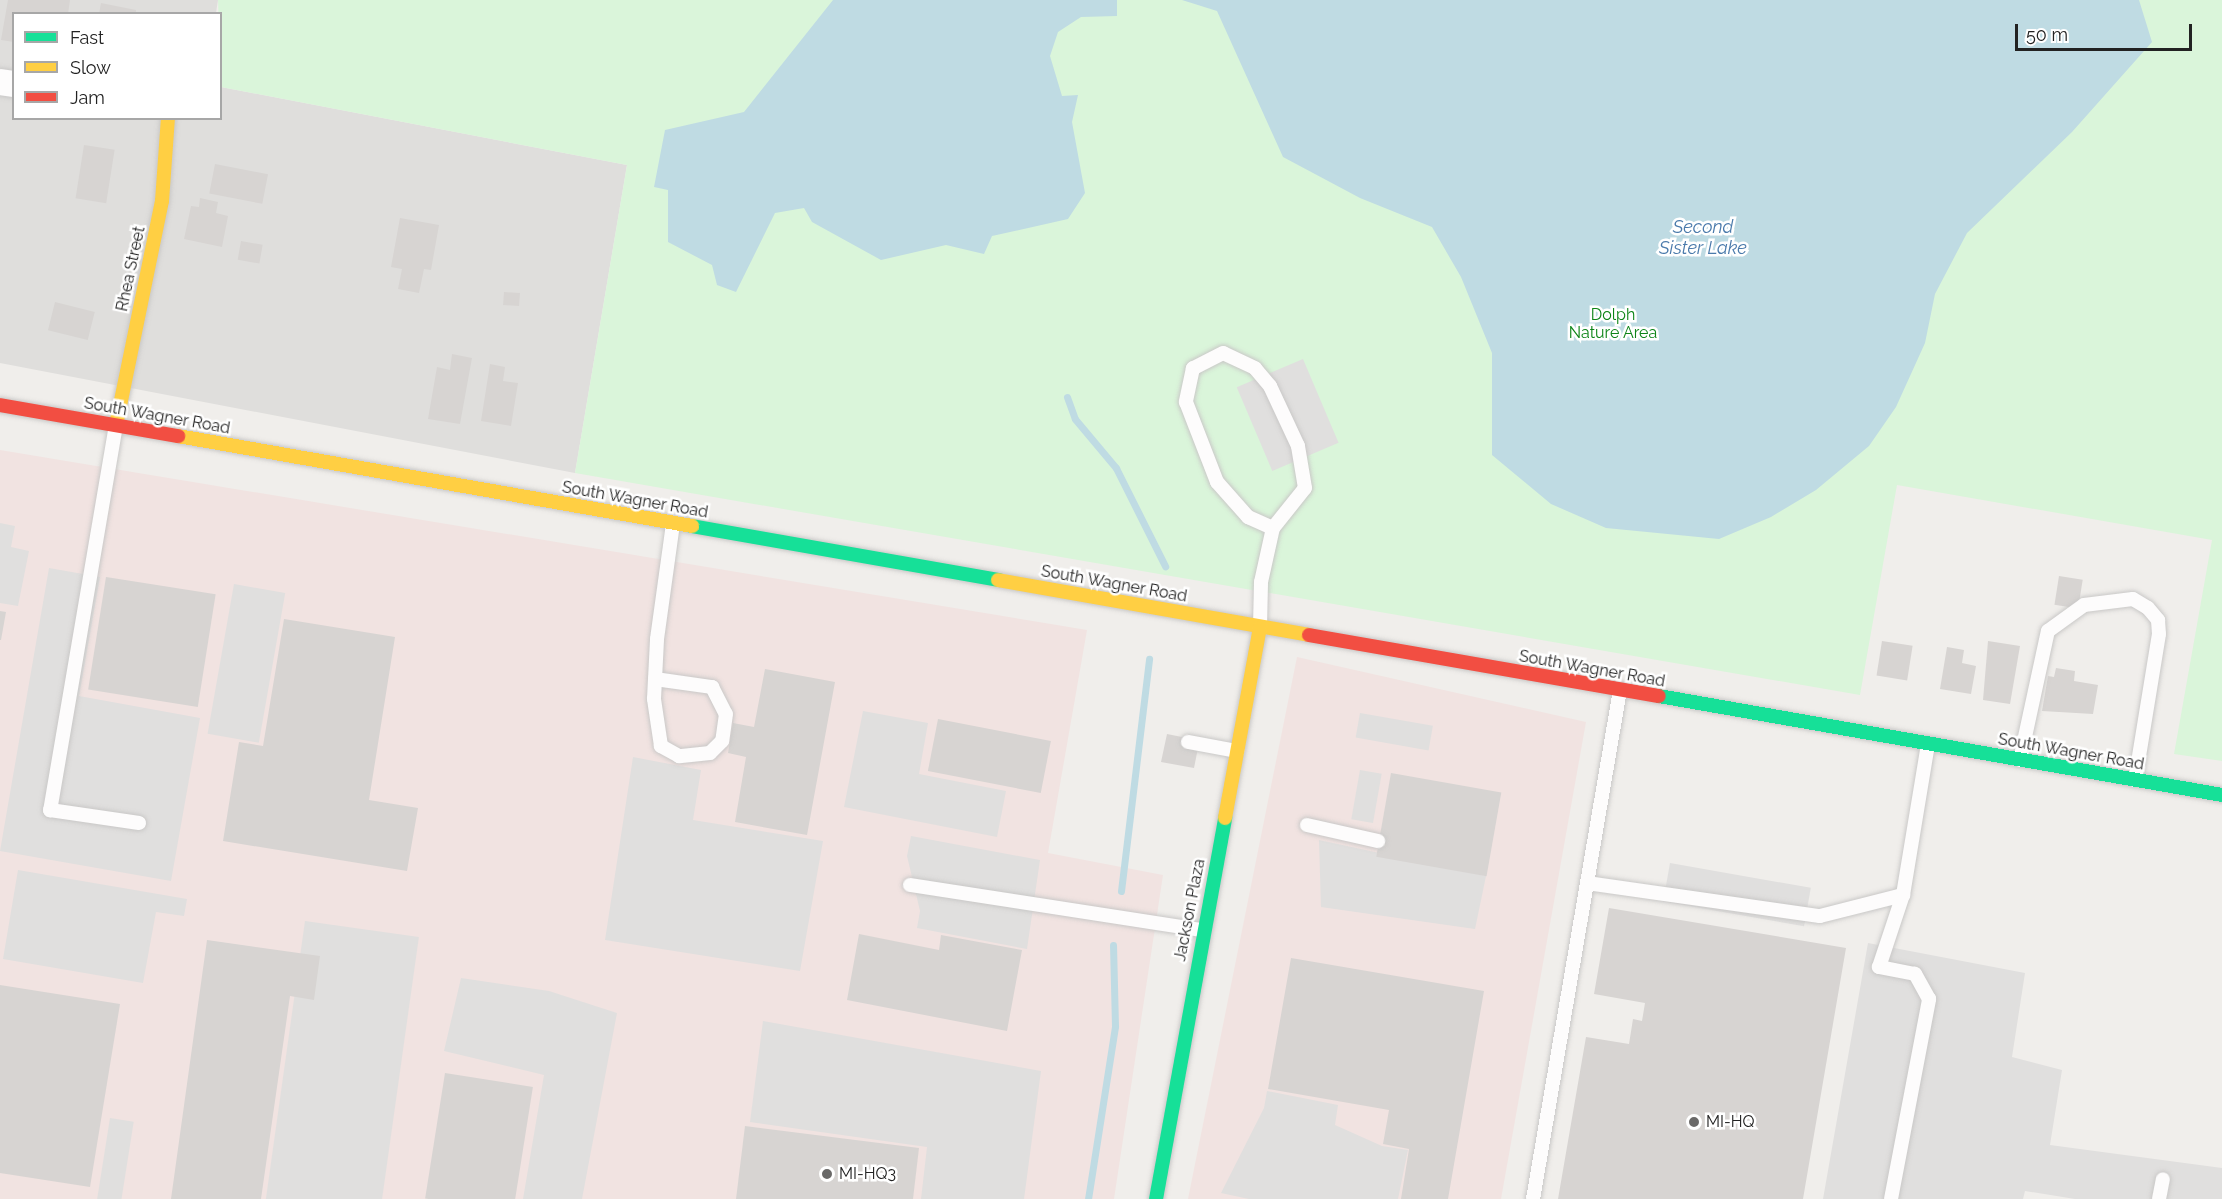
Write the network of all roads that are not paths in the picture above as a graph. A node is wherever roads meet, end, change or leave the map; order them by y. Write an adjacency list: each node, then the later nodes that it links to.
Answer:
1 (168, 120): 3 (main road, Rhea Street)
2 (0, 405): 3 (main road, South Wagner Road)
3 (116, 425): 4 (main road, South Wagner Road); 15 (lane)
4 (673, 524): 6 (main road, South Wagner Road); 7 (lane)
5 (1273, 528): 5 (lane); 6 (lane)
6 (1260, 627): 8 (main road, South Wagner Road); 11 (main road, Jackson Plaza)
7 (655, 679): 7 (lane)
8 (1620, 690): 10 (main road, South Wagner Road); 18 (lane)
9 (1188, 742): 11 (lane)
10 (1928, 744): 12 (main road, South Wagner Road); 20 (lane)
11 (1238, 751): 21 (main road, Jackson Plaza)
12 (2020, 760): 13 (main road, South Wagner Road); 13 (lane)
13 (2135, 780): 14 (main road, South Wagner Road)
14 (2222, 795)
15 (139, 823)
16 (1307, 825): 17 (lane)
17 (1378, 841)
18 (1587, 883): 20 (lane); 24 (lane)
19 (910, 885): 21 (lane)
20 (1903, 895): 25 (lane)
21 (1202, 930): 23 (main road, Jackson Plaza)
22 (2163, 1179): 26 (lane)
23 (1156, 1199)
24 (1533, 1199)
25 (1891, 1199)
26 (2159, 1199)

